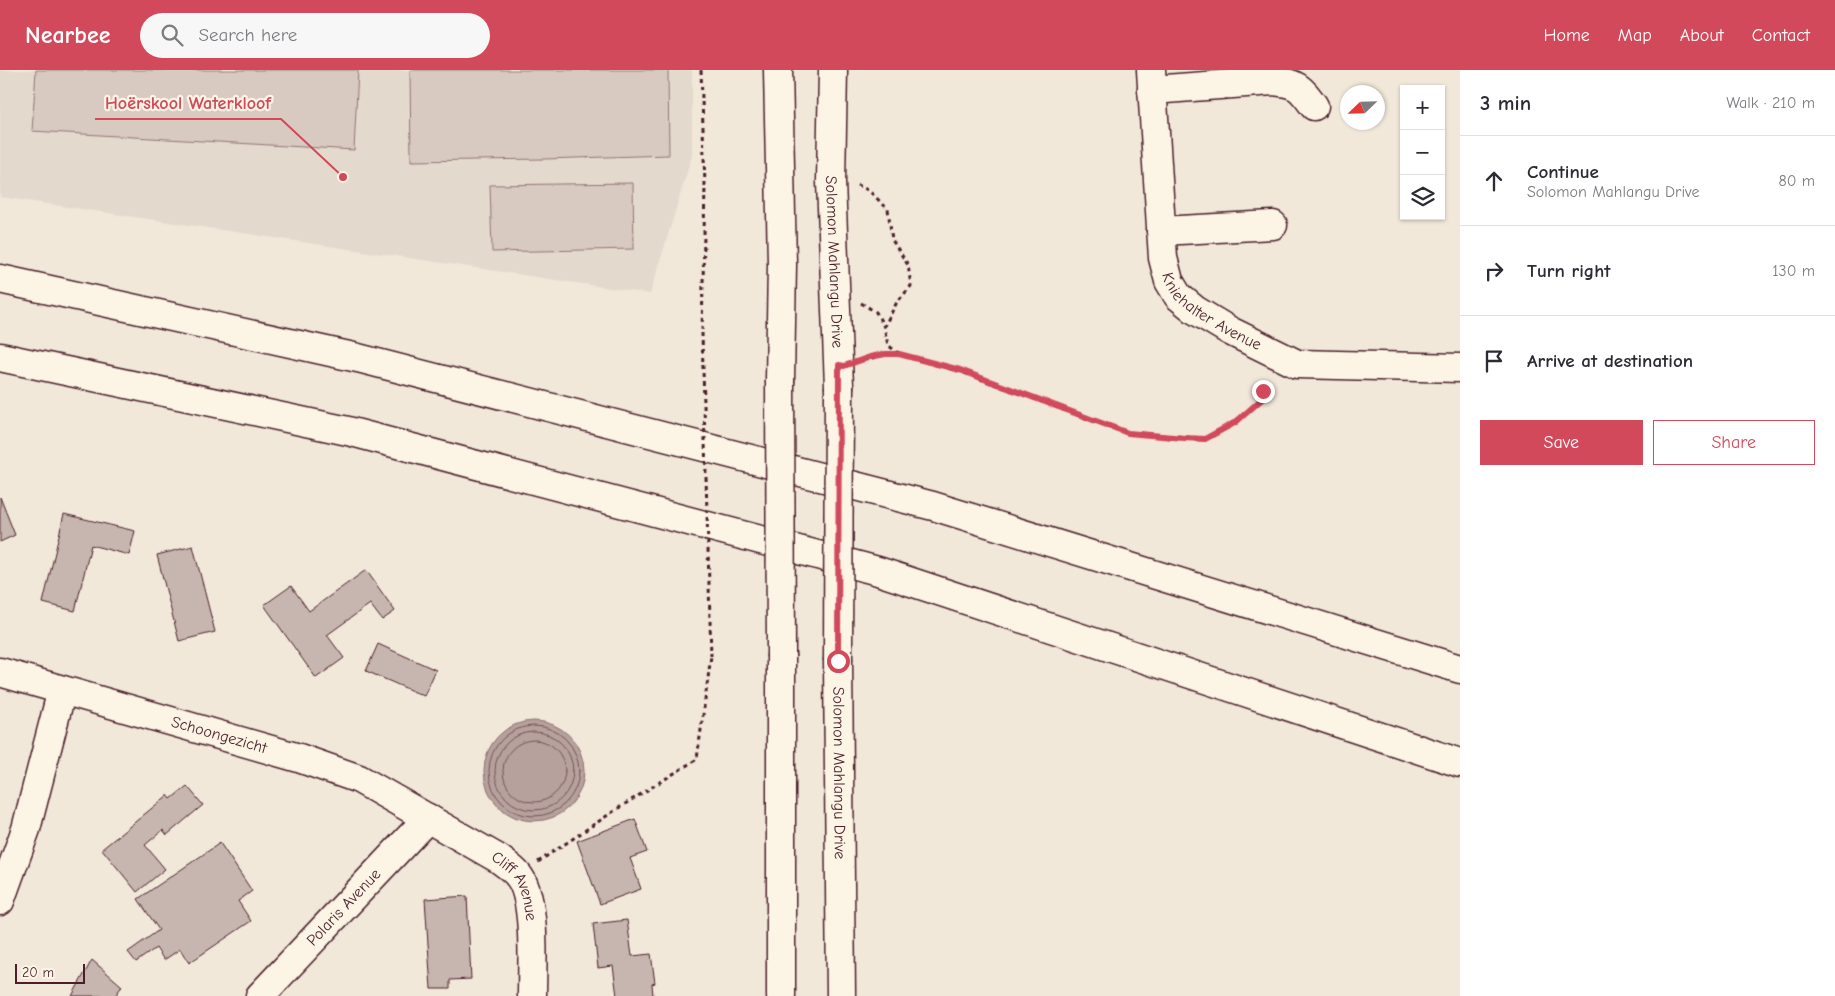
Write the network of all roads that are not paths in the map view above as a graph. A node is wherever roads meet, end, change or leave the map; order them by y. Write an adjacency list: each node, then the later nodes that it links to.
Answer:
1 (778, 70): 18 (main road, bridge)
2 (833, 70): 19 (main road, Solomon Mahlangu Drive, bridge)
3 (1152, 80): 4 (main road); 6 (main road, Kniehalter Avenue)
4 (1314, 106)
5 (1273, 225): 6 (main road)
6 (1161, 231): 9 (main road, Kniehalter Avenue)
7 (0, 279): 10 (main road)
8 (0, 357): 13 (main road)
9 (1460, 368)
10 (1460, 669)
11 (0, 672): 12 (main road, Schoongezicht)
12 (62, 690): 14 (main road, Schoongezicht); 15 (main road)
13 (1460, 763)
14 (428, 818): 16 (main road, Polaris Avenue); 17 (main road, Cliff Avenue)
15 (0, 901)
16 (260, 996)
17 (532, 996)
18 (781, 996)
19 (841, 996)

